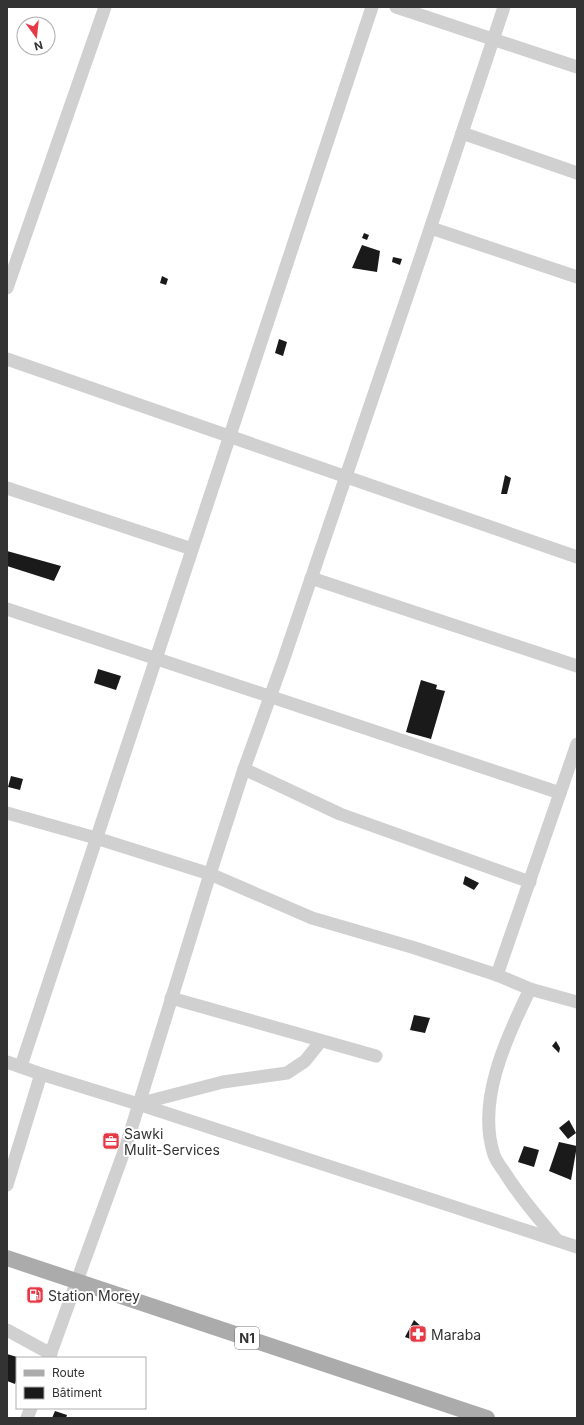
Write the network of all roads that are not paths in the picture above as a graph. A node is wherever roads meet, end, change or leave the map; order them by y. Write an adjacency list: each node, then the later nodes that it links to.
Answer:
1 (105, 7): 11 (street)
2 (372, 7): 13 (street)
3 (396, 7): 5 (street)
4 (504, 7): 5 (street)
5 (493, 39): 6 (street); 7 (street)
6 (577, 67)
7 (462, 133): 8 (street); 9 (street)
8 (577, 173)
9 (431, 228): 10 (street); 14 (street)
10 (577, 277)
11 (7, 288)
12 (7, 359): 13 (street)
13 (229, 436): 14 (street); 16 (street)
14 (346, 477): 17 (street); 18 (street)
15 (7, 488): 16 (street)
16 (192, 549): 20 (street)
17 (577, 557)
18 (312, 578): 21 (street); 22 (street)
19 (7, 609): 20 (street)
20 (155, 659): 22 (street); 27 (street)
21 (577, 666)
22 (271, 697): 24 (street); 25 (street)
23 (577, 744): 25 (street)
24 (244, 769): 28 (street); 29 (street)
25 (560, 793): 29 (street)
26 (7, 813): 27 (street)
27 (96, 838): 28 (street); 37 (street)
28 (210, 874): 30 (street); 32 (street)
29 (530, 882): 30 (street)
30 (497, 975): 31 (street)
31 (530, 989): 33 (street); 41 (street)
32 (171, 998): 34 (street); 39 (street)
33 (577, 1002)
34 (321, 1041): 35 (street); 39 (street)
35 (376, 1056)
36 (7, 1062): 37 (street)
37 (21, 1066): 38 (street)
38 (41, 1074): 39 (street); 40 (street)
39 (138, 1104): 41 (street); 44 (street)
40 (7, 1185)
41 (559, 1241): 42 (street)
42 (577, 1247)
43 (8, 1261): 44 (main road, N1)
44 (77, 1282): 46 (street); 47 (main road, N1)
45 (7, 1330): 46 (street)
46 (50, 1356)
47 (480, 1417)

